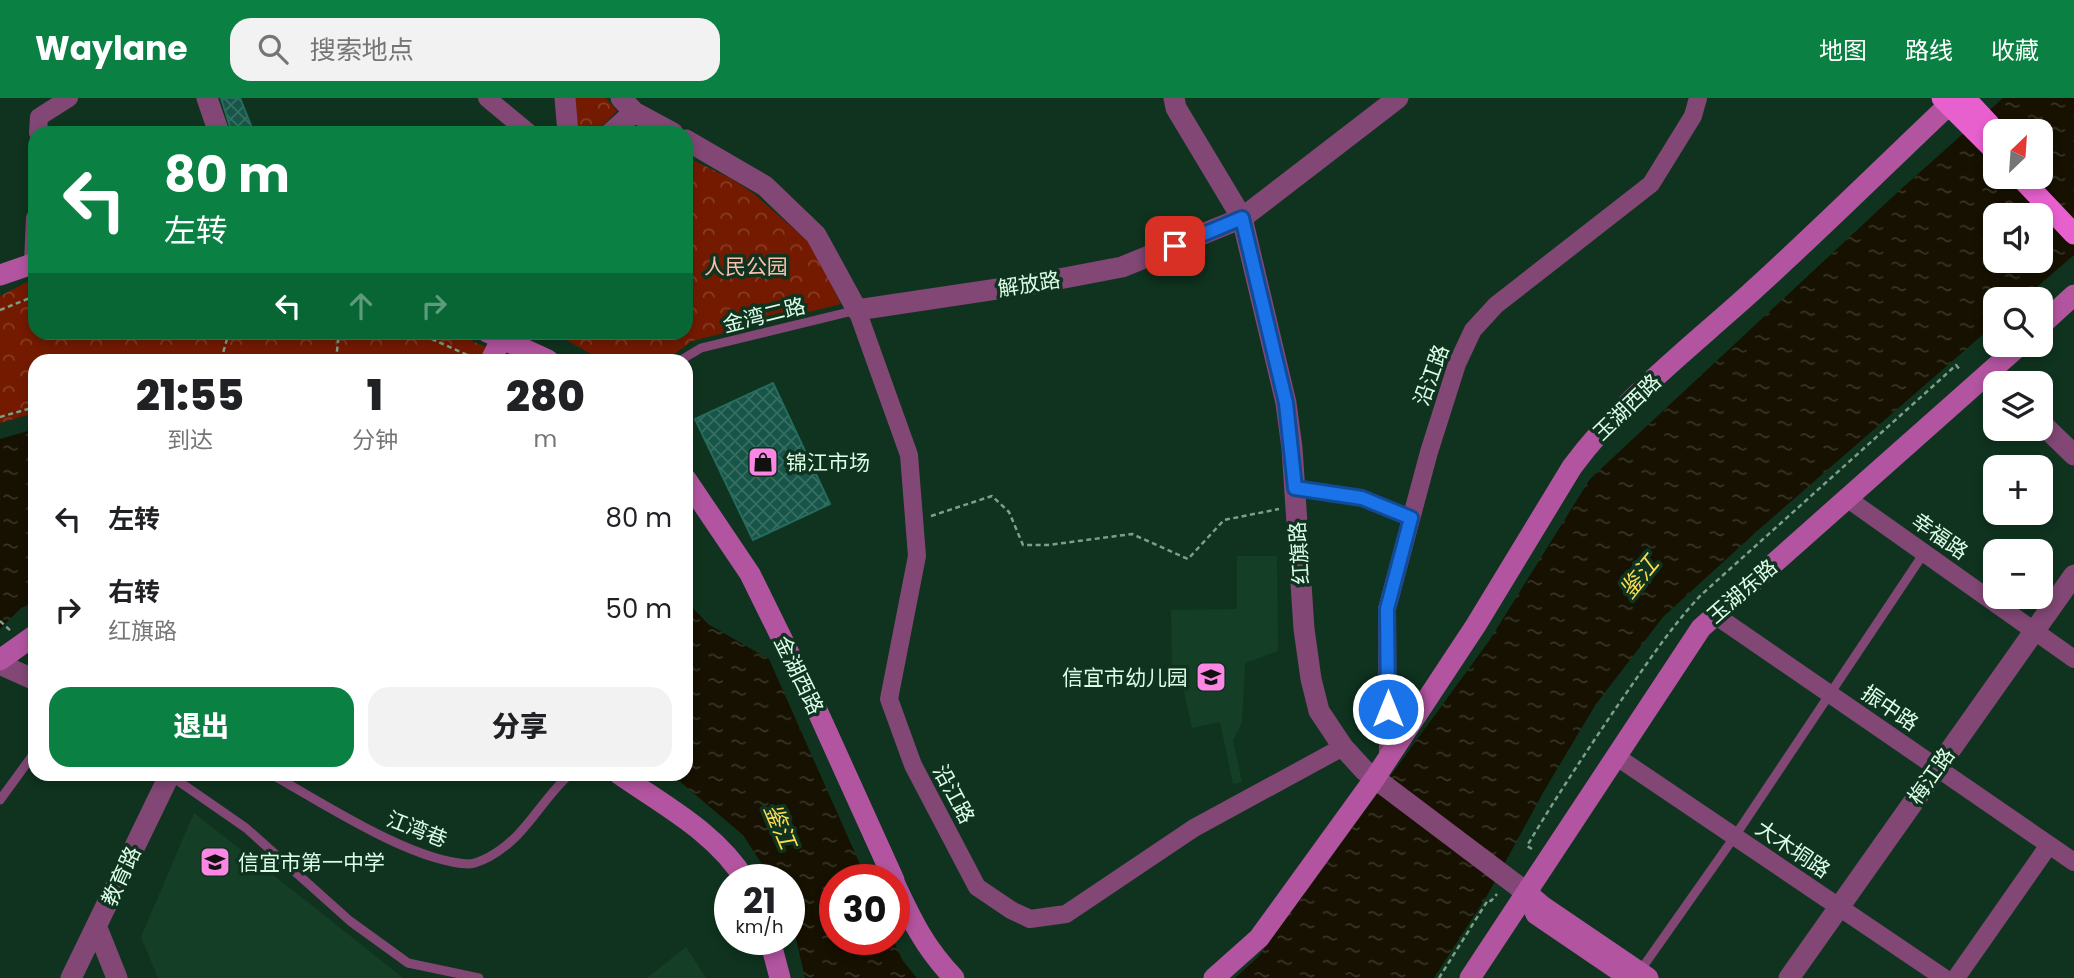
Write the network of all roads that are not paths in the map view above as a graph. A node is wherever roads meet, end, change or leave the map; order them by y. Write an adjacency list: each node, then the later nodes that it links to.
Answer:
1 (69, 98): 11 (street)
2 (207, 98): 12 (street)
3 (486, 98): 13 (street)
4 (565, 98): 14 (street)
5 (1174, 98): 22 (street, 红旗路)
6 (1398, 98): 22 (street, 解放路)
7 (1698, 98): 40 (street, 沿江路)
8 (1959, 104): 10 (highway); 17 (highway); 53 (main road, 玉湖西路)
9 (628, 105): 15 (street); 16 (street)
10 (1983, 122)
11 (38, 126)
12 (217, 126)
13 (520, 126)
14 (567, 126)
15 (615, 126)
16 (662, 126)
17 (1983, 135)
18 (693, 144): 27 (street)
19 (2031, 189): 23 (highway)
20 (2050, 189): 21 (highway)
21 (2074, 214)
22 (1242, 218): 27 (street, 解放路); 38 (street, 红旗路)
23 (2074, 234)
24 (28, 265): 25 (main road)
25 (0, 275)
26 (2074, 295): 28 (main road)
27 (857, 310): 31 (lane, 金湾二路); 51 (street, 沿江路)
28 (2053, 314)
29 (510, 340): 30 (main road)
30 (536, 354)
31 (691, 354)
32 (2011, 357): 33 (main road, 玉湖东路)
33 (2000, 371)
34 (1983, 388): 39 (main road, 玉湖东路)
35 (2053, 435): 36 (street)
36 (2074, 455)
37 (693, 489): 67 (main road, 金湖西路)
38 (1295, 497): 40 (lane); 51 (street, 红旗路)
39 (1848, 499): 41 (street, 幸福路); 43 (main road, 玉湖东路)
40 (1411, 518): 53 (street, 沿江路)
41 (1924, 553): 44 (street, 幸福路); 50 (lane)
42 (2074, 575): 44 (street, 梅江路)
43 (1715, 615): 50 (street, 振中路); 52 (main road, 玉湖东路)
44 (2034, 630): 47 (street, 幸福路); 55 (street, 梅江路)
45 (28, 640): 46 (main road)
46 (1, 657): 48 (street); 49 (street)
47 (2074, 659)
48 (28, 669)
49 (28, 678)
50 (1830, 694): 55 (street, 振中路); 63 (lane)
51 (1343, 747): 56 (street, 红旗路)
52 (1617, 757): 63 (street, 大木垌路); 68 (main road, 玉湖东路)
53 (1388, 759): 56 (main road, 玉湖西路)
54 (28, 762): 62 (lane)
55 (1937, 768): 64 (street, 振中路); 69 (street, 梅江路)
56 (1375, 778): 68 (street, 红旗路); 79 (main road)
57 (167, 781): 71 (street, 教育路)
58 (180, 781): 76 (lane)
59 (283, 781): 60 (lane, 江湾巷)
60 (561, 781)
61 (629, 781): 66 (main road)
62 (0, 800)
63 (1734, 836): 69 (street, 大木垌路); 73 (lane)
64 (2049, 845): 65 (street, 振中路); 83 (street)
65 (2074, 862)
66 (735, 864)
67 (886, 864)
68 (1527, 892): 73 (main road); 80 (main road, 玉湖东路)
69 (1839, 907): 81 (street, 梅江路); 82 (street, 大木垌路)
70 (910, 917): 78 (main road, 金湖西路)
71 (97, 928): 74 (street, 教育路); 75 (street)
72 (773, 955): 77 (main road)
73 (1638, 976)
74 (71, 978)
75 (117, 978)
76 (479, 978)
77 (780, 978)
78 (954, 978)
79 (1214, 978)
80 (1470, 978)
81 (1789, 978)
82 (1944, 978)
83 (1956, 978)

